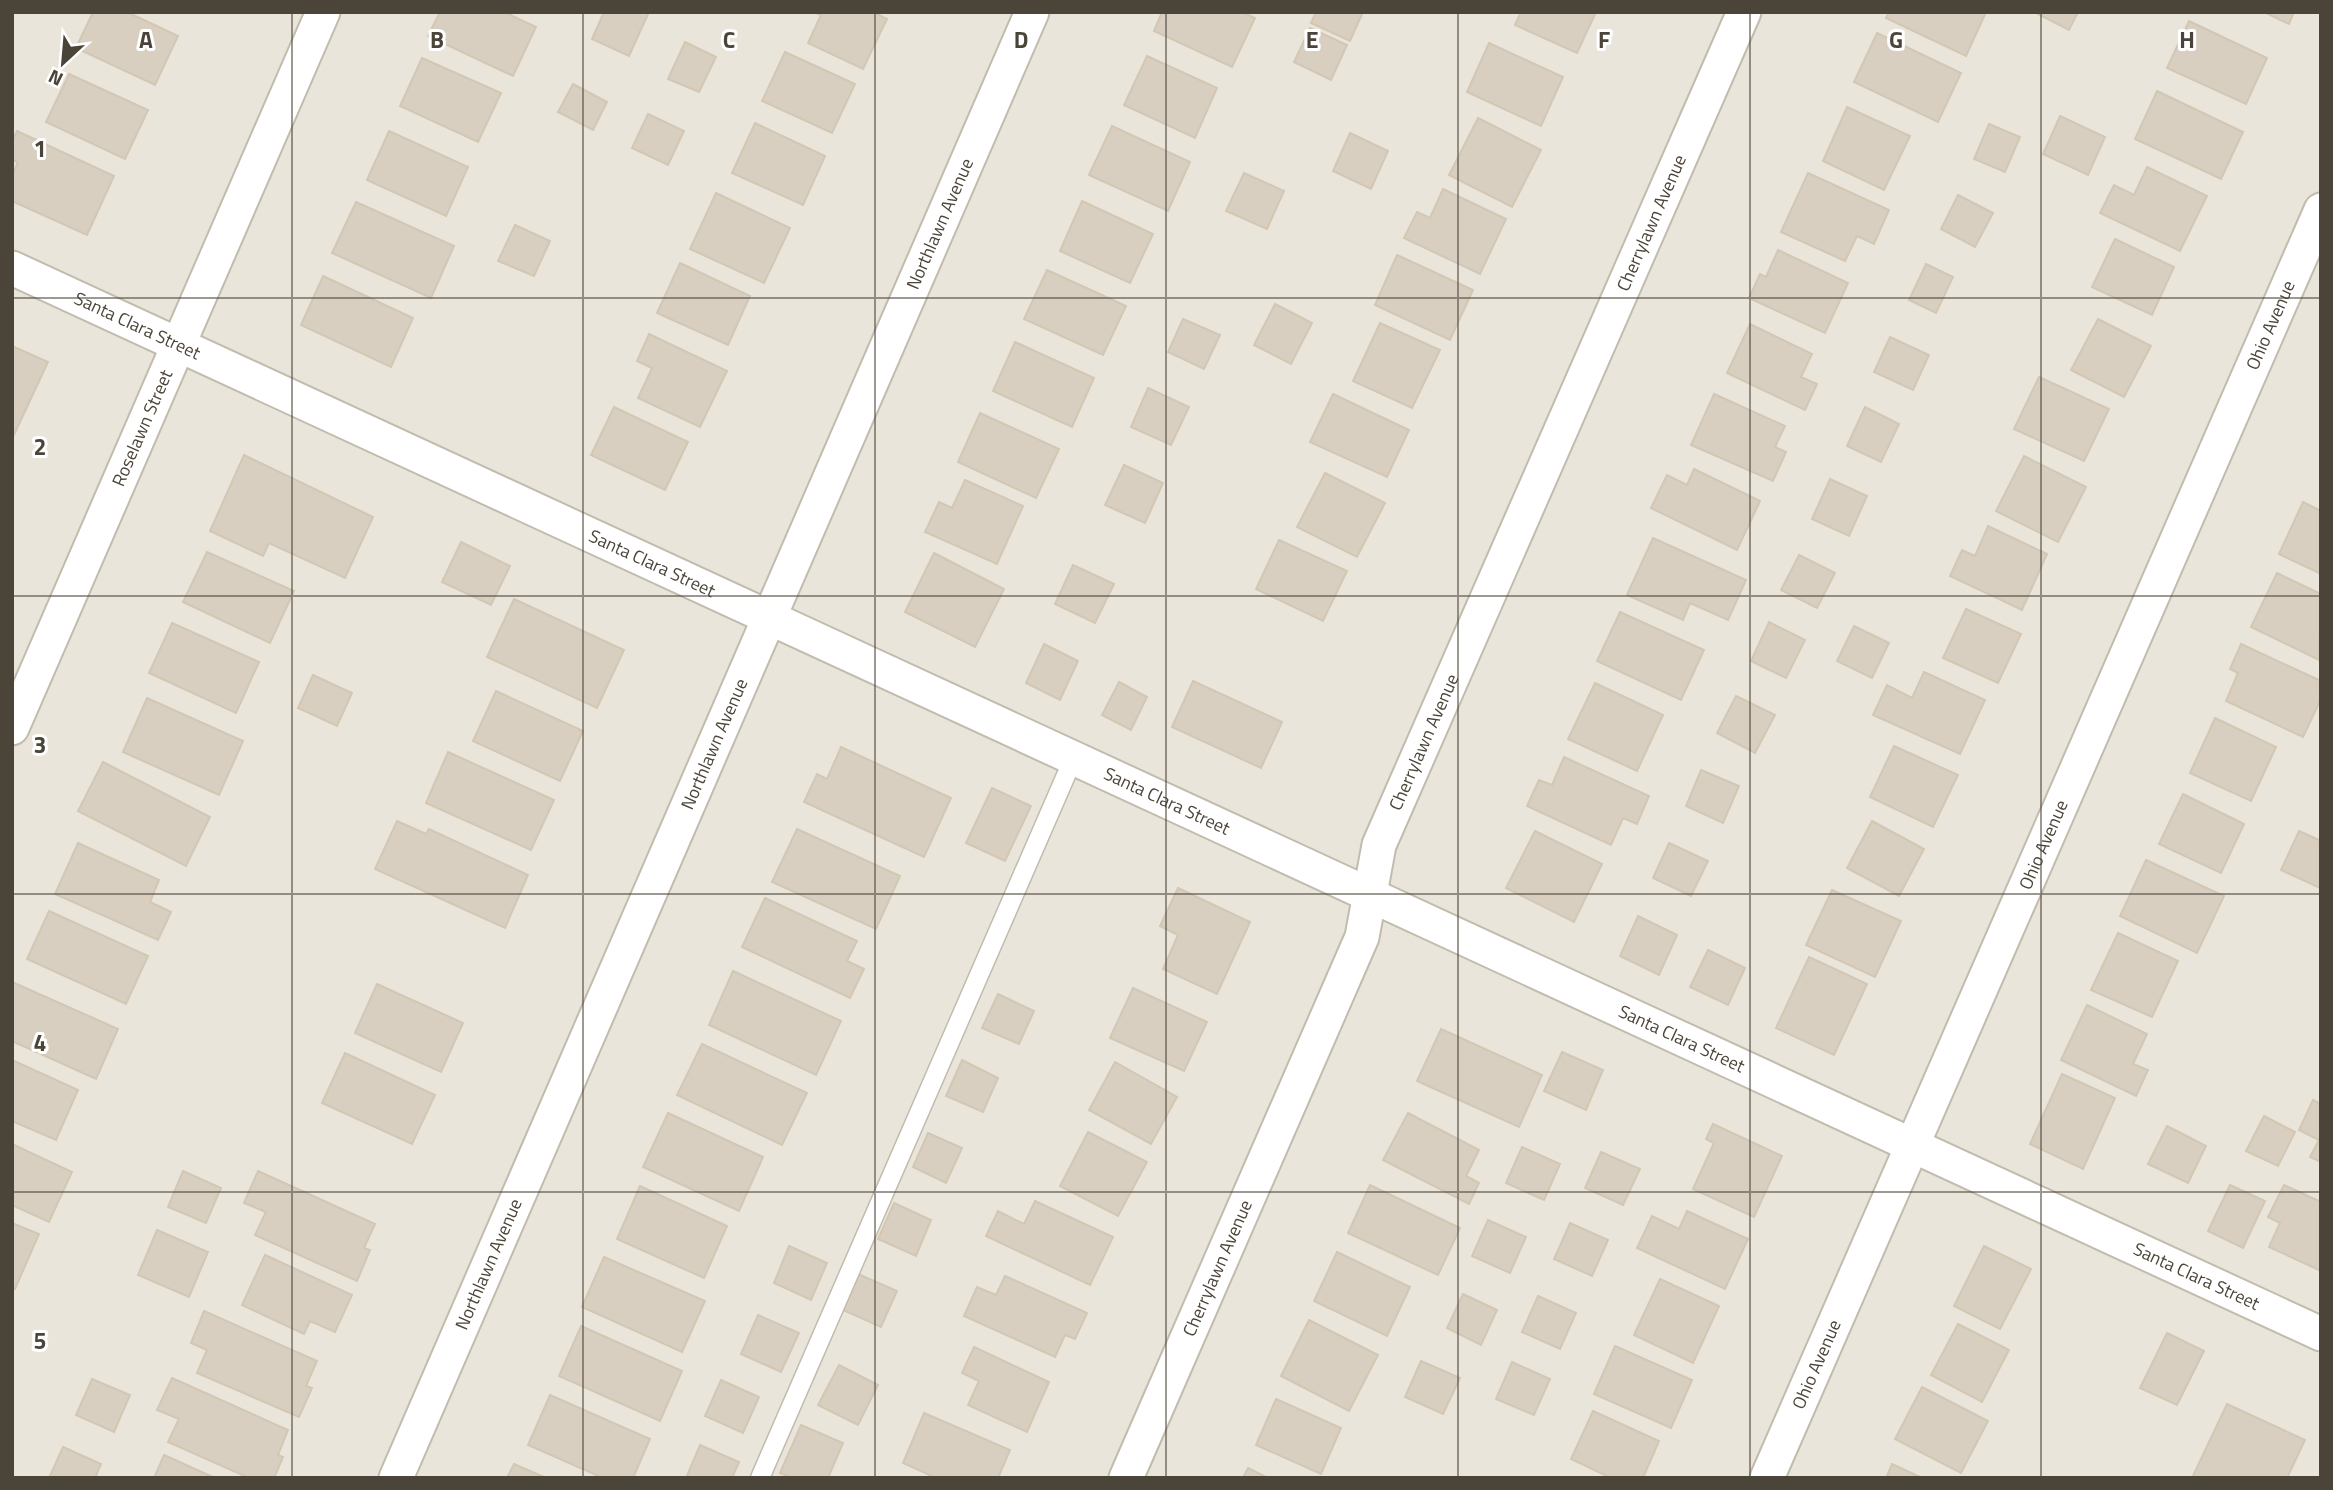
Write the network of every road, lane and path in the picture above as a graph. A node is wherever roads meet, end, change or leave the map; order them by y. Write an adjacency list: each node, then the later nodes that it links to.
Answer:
1 (323, 12): 6 (street, Roselawn Street)
2 (1032, 12): 7 (street, Northlawn Avenue)
3 (1744, 12): 10 (street, Cherrylawn Avenue)
4 (2321, 210): 11 (street, Ohio Avenue)
5 (12, 268): 6 (street, Santa Clara Street)
6 (179, 345): 7 (street, Santa Clara Street); 8 (street, Roselawn Street)
7 (769, 617): 9 (street, Santa Clara Street); 13 (street, Northlawn Avenue)
8 (12, 728)
9 (1074, 757): 10 (street, Santa Clara Street); 14 (lane)
10 (1369, 893): 11 (street, Santa Clara Street); 15 (street, Cherrylawn Avenue)
11 (1912, 1145): 12 (street, Santa Clara Street); 16 (street, Ohio Avenue)
12 (2321, 1334)
13 (396, 1478)
14 (760, 1478)
15 (1126, 1478)
16 (1766, 1478)

